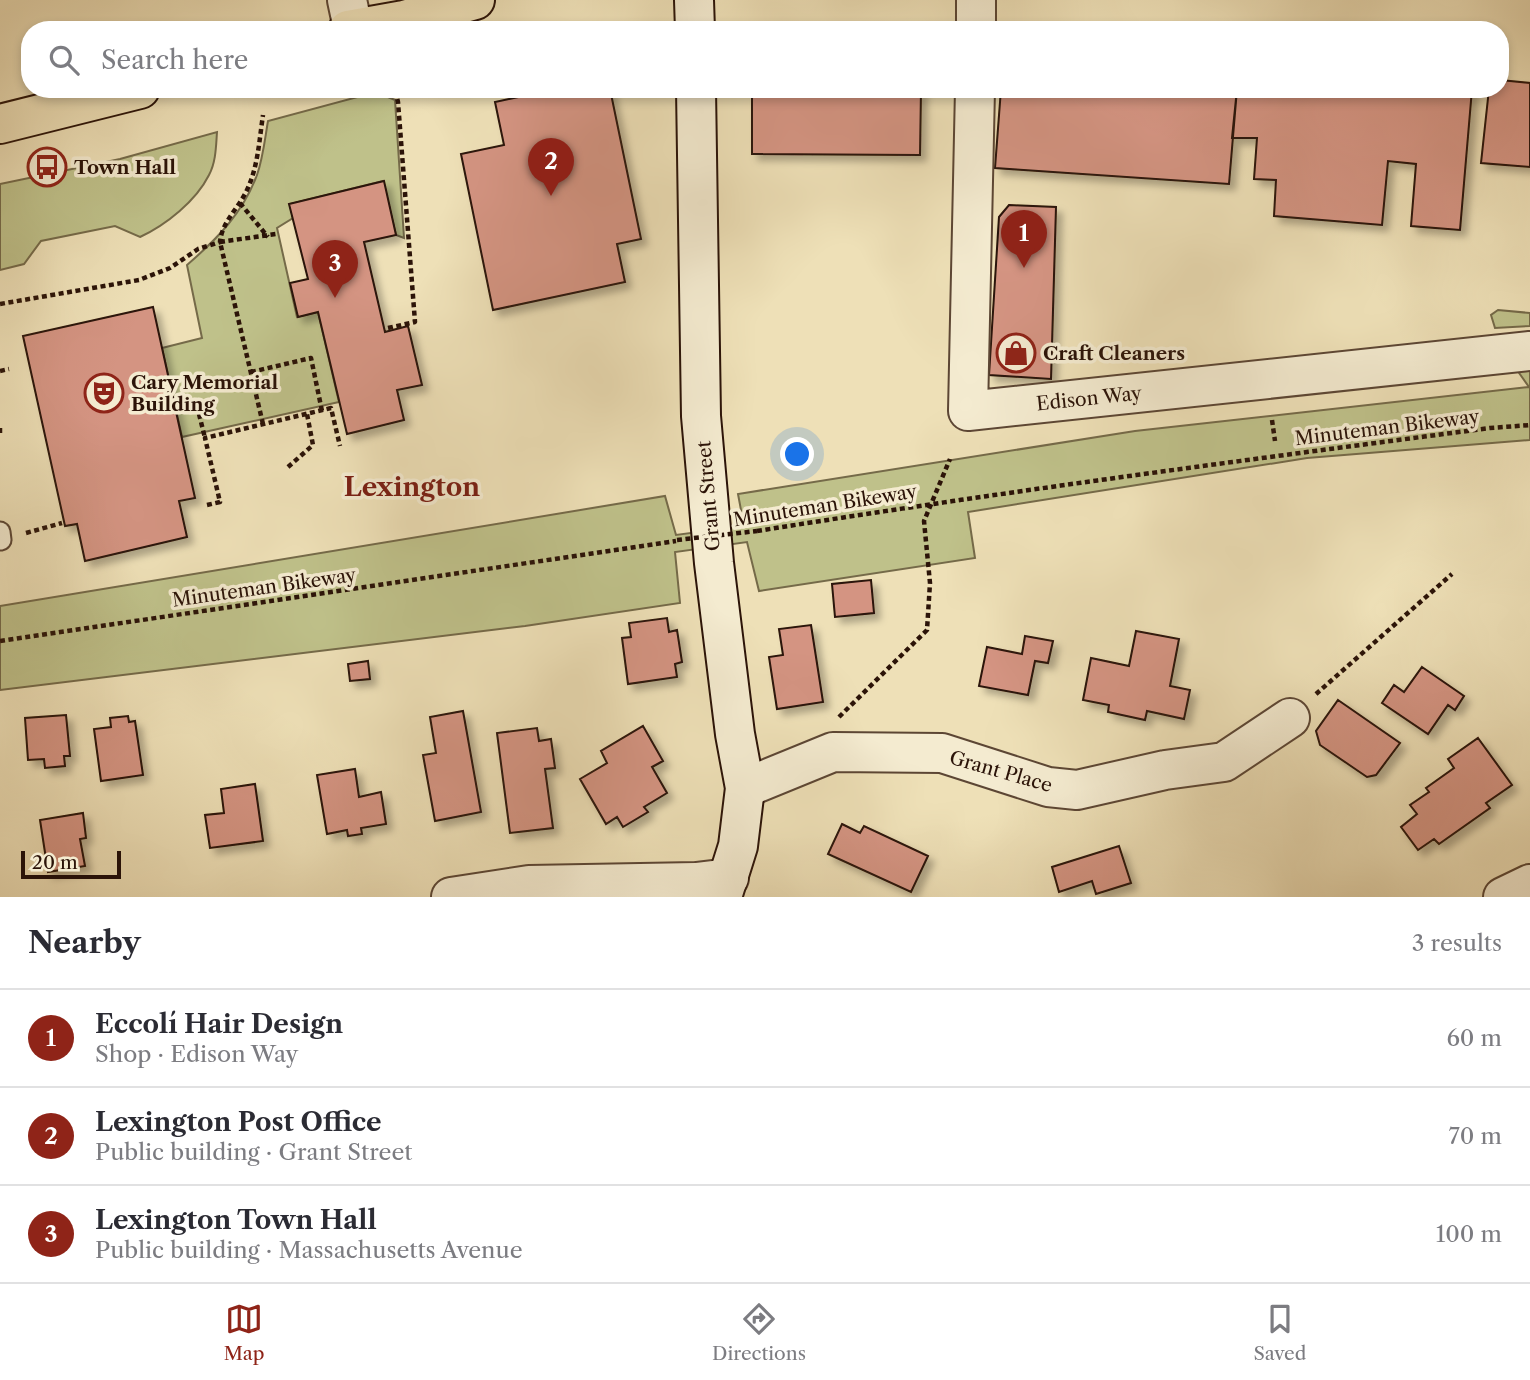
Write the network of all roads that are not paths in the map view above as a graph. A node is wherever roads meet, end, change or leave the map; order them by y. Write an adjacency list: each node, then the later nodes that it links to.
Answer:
1 (475, 0): 4 (main road)
2 (694, 0): 5 (street)
3 (976, 0): 6 (street)
4 (349, 19)
5 (695, 21)
6 (976, 21)
7 (104, 98): 10 (main road)
8 (695, 98): 15 (street, Grant Street)
9 (975, 98): 11 (street, Edison Way)
10 (0, 124)
11 (1530, 351)
12 (0, 532): 13 (lane)
13 (1, 540)
14 (1290, 718): 15 (street, Grant Place)
15 (745, 788): 17 (street, Grant Street)
16 (1530, 884): 19 (street)
17 (726, 888): 18 (street)
18 (451, 897)
19 (1503, 897)

